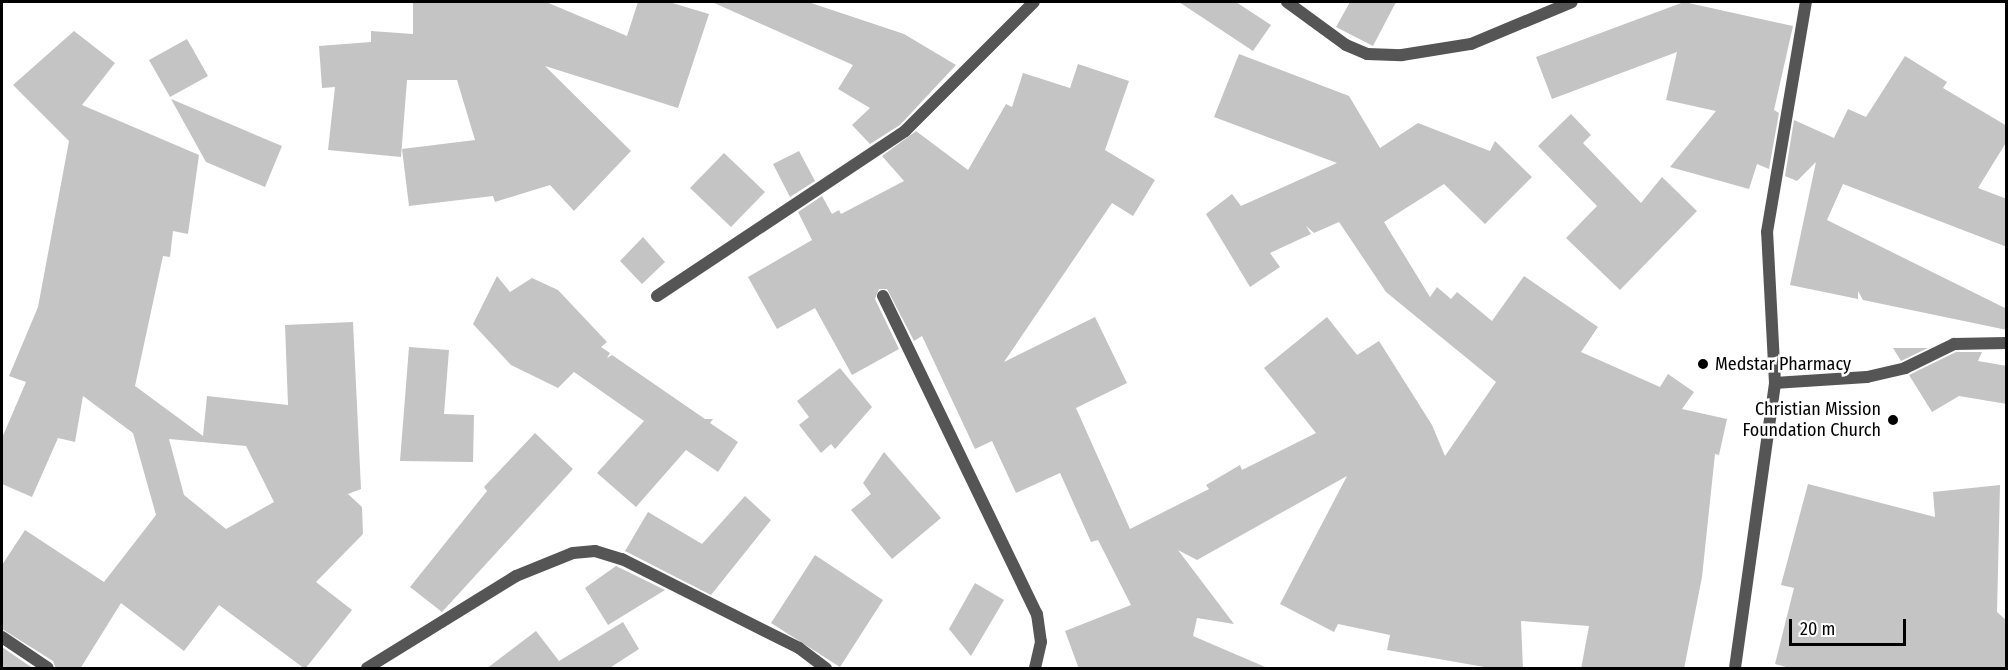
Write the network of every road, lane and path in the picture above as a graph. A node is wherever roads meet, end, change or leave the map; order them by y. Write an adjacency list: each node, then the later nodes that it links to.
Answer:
1 (1034, 2): 5 (street)
2 (1287, 2): 3 (street)
3 (1572, 2)
4 (1806, 2): 8 (street)
5 (657, 296)
6 (883, 296): 13 (street)
7 (2007, 343): 8 (street)
8 (1775, 383): 14 (street)
9 (2, 637): 10 (street)
10 (48, 669)
11 (366, 669): 12 (street)
12 (826, 669)
13 (1035, 669)
14 (1735, 669)

